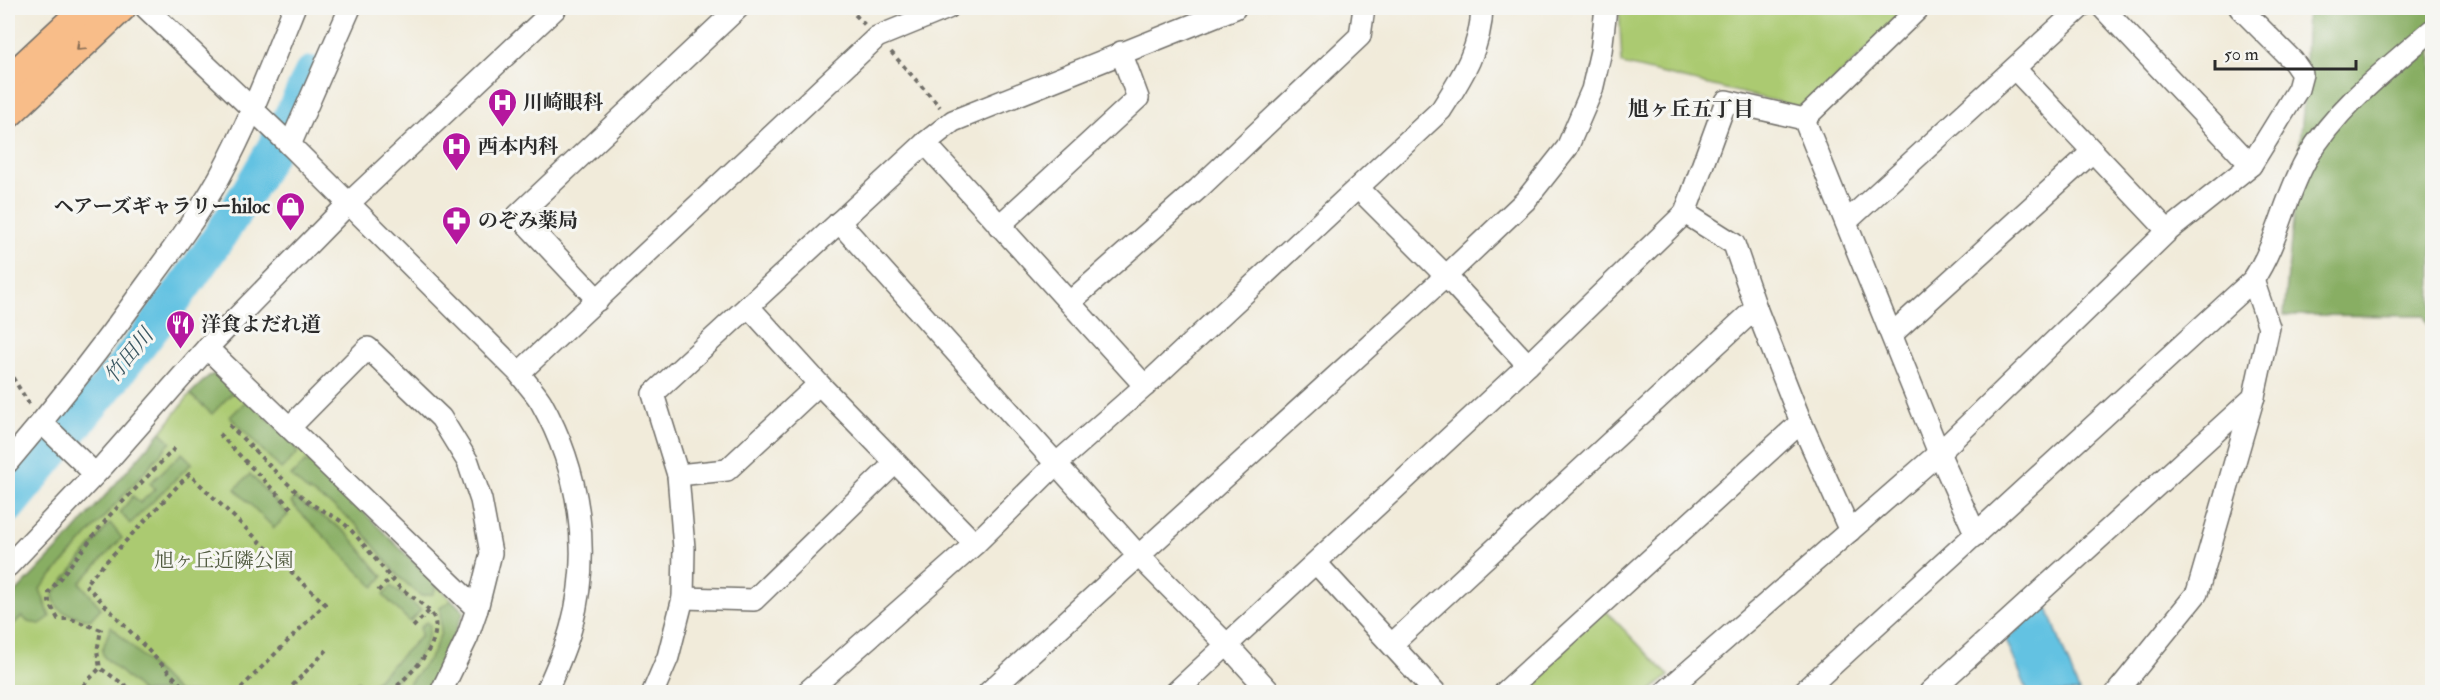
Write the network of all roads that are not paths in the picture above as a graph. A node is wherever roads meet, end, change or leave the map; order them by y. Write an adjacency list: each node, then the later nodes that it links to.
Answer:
1 (85, 8): 20 (main road)
2 (122, 8): 22 (main road, one-way to 22)
3 (146, 8): 21 (street)
4 (294, 8): 21 (street)
5 (350, 8): 25 (street)
6 (556, 8): 29 (street)
7 (738, 8): 37 (street)
8 (948, 8): 37 (street)
9 (1235, 8): 18 (street)
10 (1364, 8): 38 (street)
11 (1482, 8): 28 (street)
12 (1606, 8): 35 (street)
13 (1919, 8): 23 (street)
14 (2080, 8): 19 (street)
15 (2103, 8): 27 (street)
16 (2240, 8): 27 (street)
17 (2433, 30): 36 (street)
18 (1120, 52): 24 (street); 33 (street)
19 (2015, 69): 26 (street); 32 (street)
20 (8, 80)
21 (253, 110): 25 (street); 49 (street)
22 (8, 115)
23 (1804, 119): 30 (street); 32 (street)
24 (925, 143): 31 (street); 33 (street)
25 (291, 146): 29 (street)
26 (2092, 152): 34 (street); 41 (street)
27 (2251, 165): 34 (street)
28 (1358, 188): 35 (street); 46 (street)
29 (348, 204): 42 (street); 44 (street)
30 (1684, 213): 40 (street); 43 (street)
31 (839, 222): 39 (street); 54 (street)
32 (1846, 222): 41 (street)
33 (999, 226): 38 (street)
34 (2168, 231): 51 (street)
35 (1446, 276): 43 (street); 60 (street)
36 (2253, 280): 47 (street); 58 (street)
37 (598, 300): 44 (street)
38 (1070, 302): 46 (street)
39 (748, 306): 45 (street); 56 (street)
40 (1756, 308): 48 (street); 65 (street)
41 (1892, 334): 51 (street)
42 (207, 348): 50 (street); 55 (street)
43 (1528, 365): 61 (street)
44 (519, 373): 68 (street)
45 (819, 384): 53 (street); 56 (street)
46 (1145, 386): 54 (street)
47 (2254, 396): 78 (street); 79 (street)
48 (1802, 422): 57 (street); 75 (street)
49 (42, 423): 52 (street); 55 (street)
50 (290, 427): 64 (street); 64 (street)
51 (1939, 453): 57 (street); 58 (street)
52 (8, 462)
53 (896, 463): 59 (street); 63 (street)
54 (1056, 465): 59 (street); 60 (street)
55 (94, 473): 62 (street)
56 (678, 475): 63 (street)
57 (1850, 531): 76 (street)
58 (1976, 535): 77 (street)
59 (975, 544): 70 (street)
60 (1139, 556): 66 (street); 71 (street)
61 (1316, 563): 65 (street); 66 (street)
62 (8, 566)
63 (683, 598): 69 (street)
64 (477, 609): 67 (street)
65 (1392, 644): 74 (street)
66 (1228, 646): 72 (street); 73 (street)
67 (441, 693)
68 (546, 693)
69 (652, 693)
70 (807, 693)
71 (989, 693)
72 (1176, 693)
73 (1270, 693)
74 (1435, 693)
75 (1505, 693)
76 (1665, 693)
77 (1803, 693)
78 (1930, 693)
79 (2117, 693)

